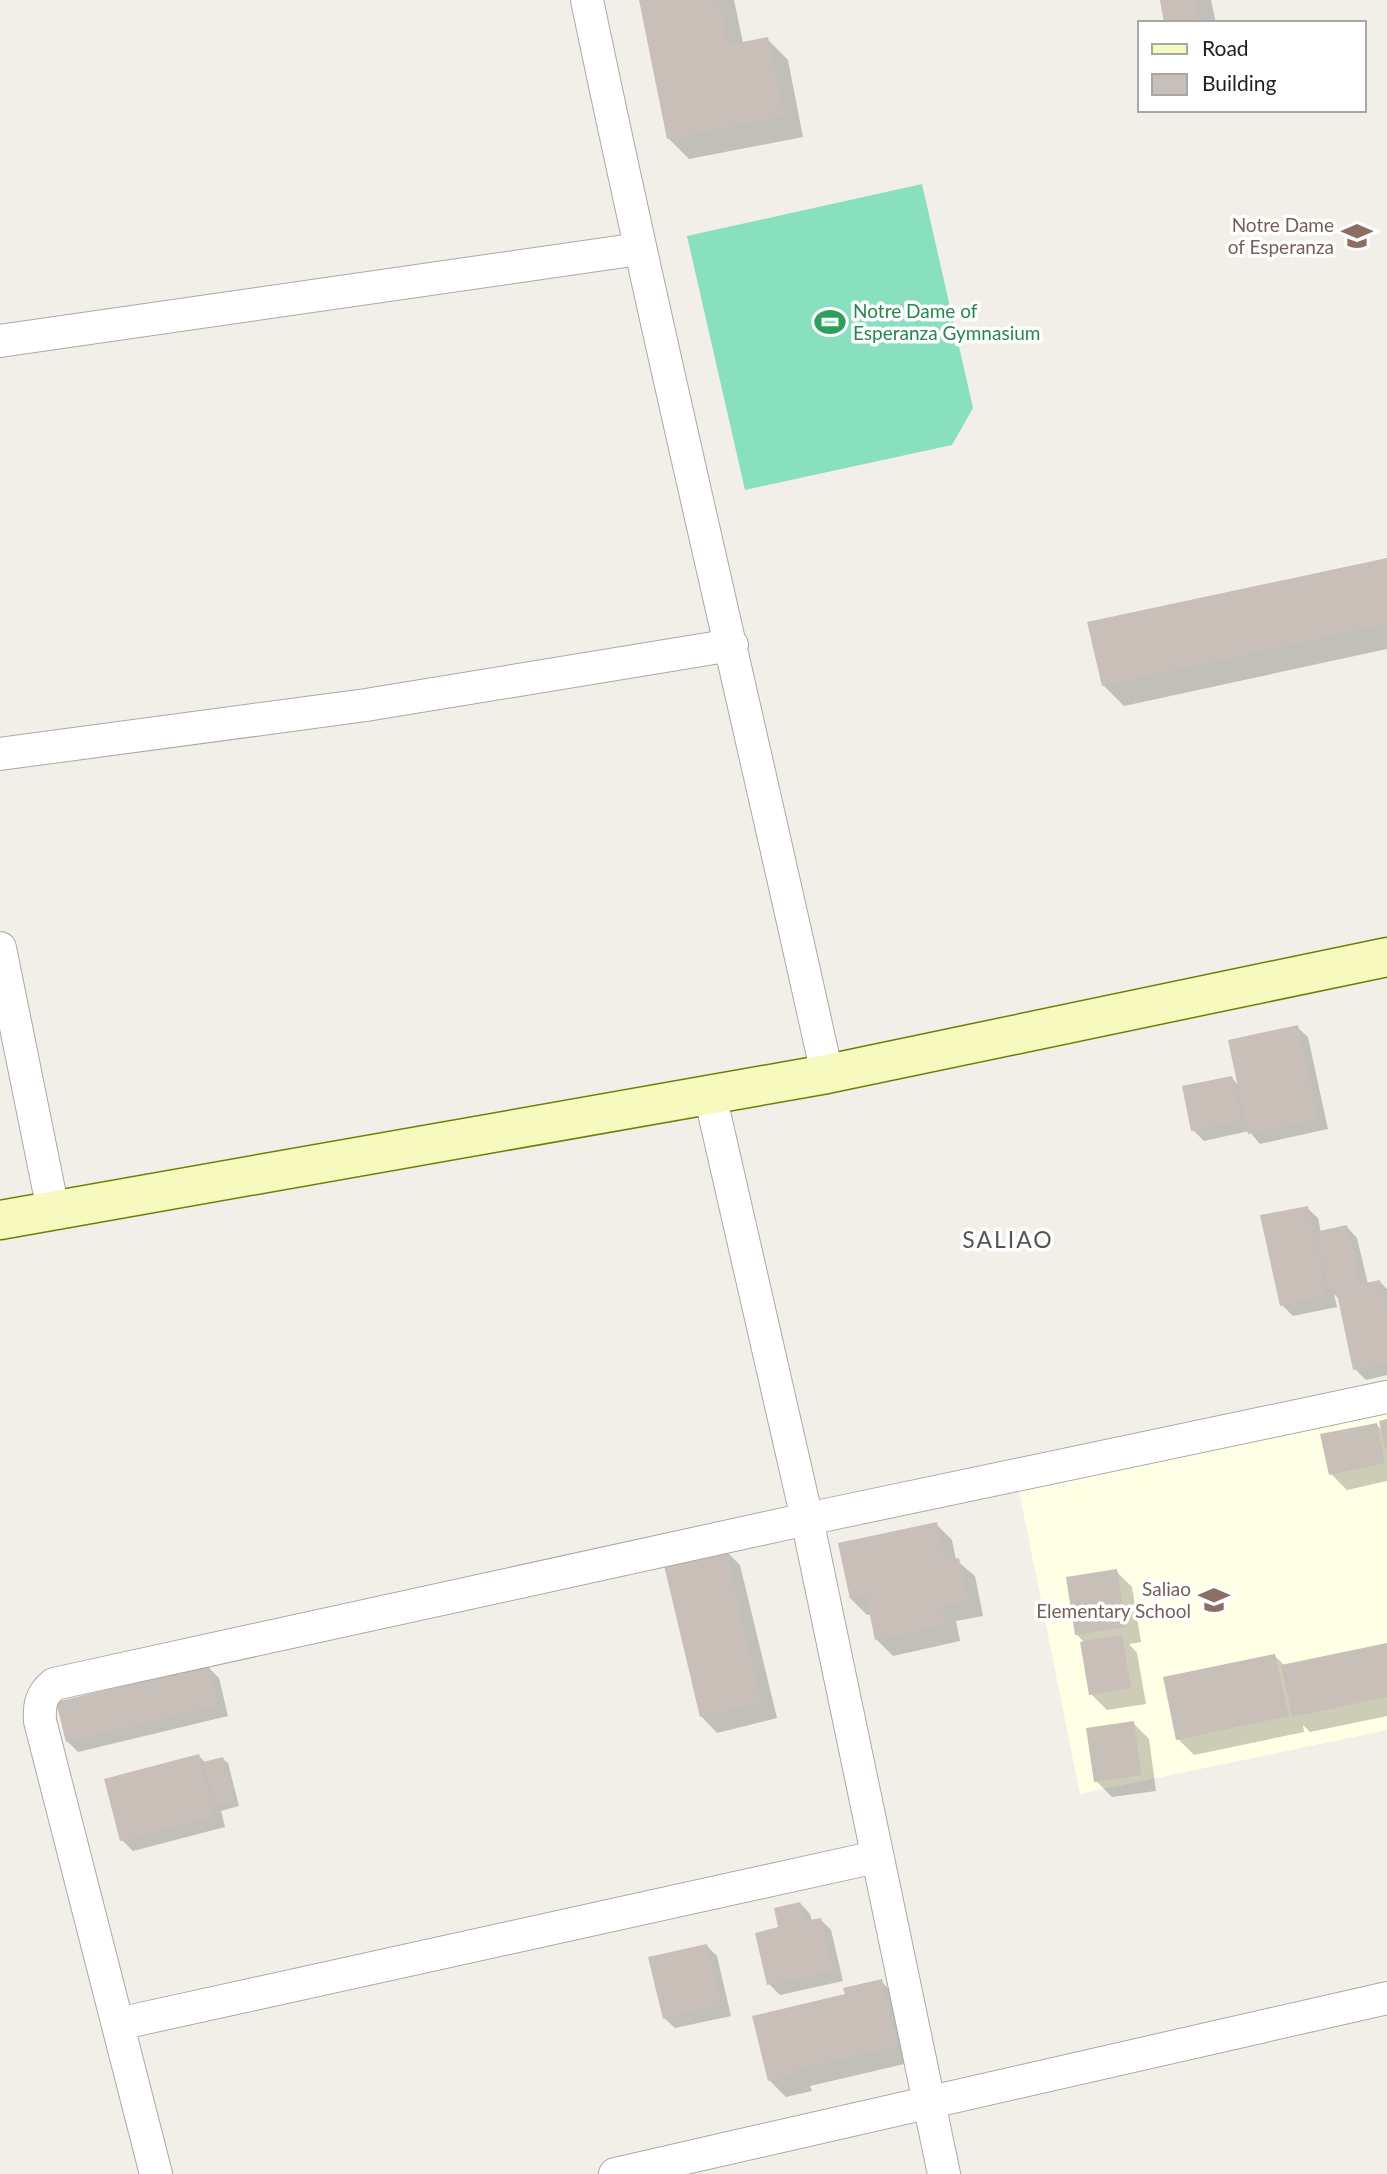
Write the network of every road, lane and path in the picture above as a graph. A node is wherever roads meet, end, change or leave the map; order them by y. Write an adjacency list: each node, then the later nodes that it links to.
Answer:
1 (587, 0): 2 (street)
2 (639, 249): 3 (street); 4 (street)
3 (0, 341)
4 (732, 645): 5 (street); 8 (street)
5 (0, 754)
6 (0, 948): 10 (street)
7 (1387, 957): 8 (street)
8 (827, 1074): 9 (street)
9 (710, 1095): 10 (street); 13 (street)
10 (53, 1210): 11 (street)
11 (0, 1220)
12 (1387, 1396): 13 (street)
13 (807, 1519): 14 (street); 16 (street)
14 (876, 1857): 16 (street); 17 (street)
15 (1387, 1998): 17 (street)
16 (118, 2024): 18 (street)
17 (928, 2102): 19 (street); 20 (street)
18 (156, 2174)
19 (615, 2174)
20 (944, 2174)

